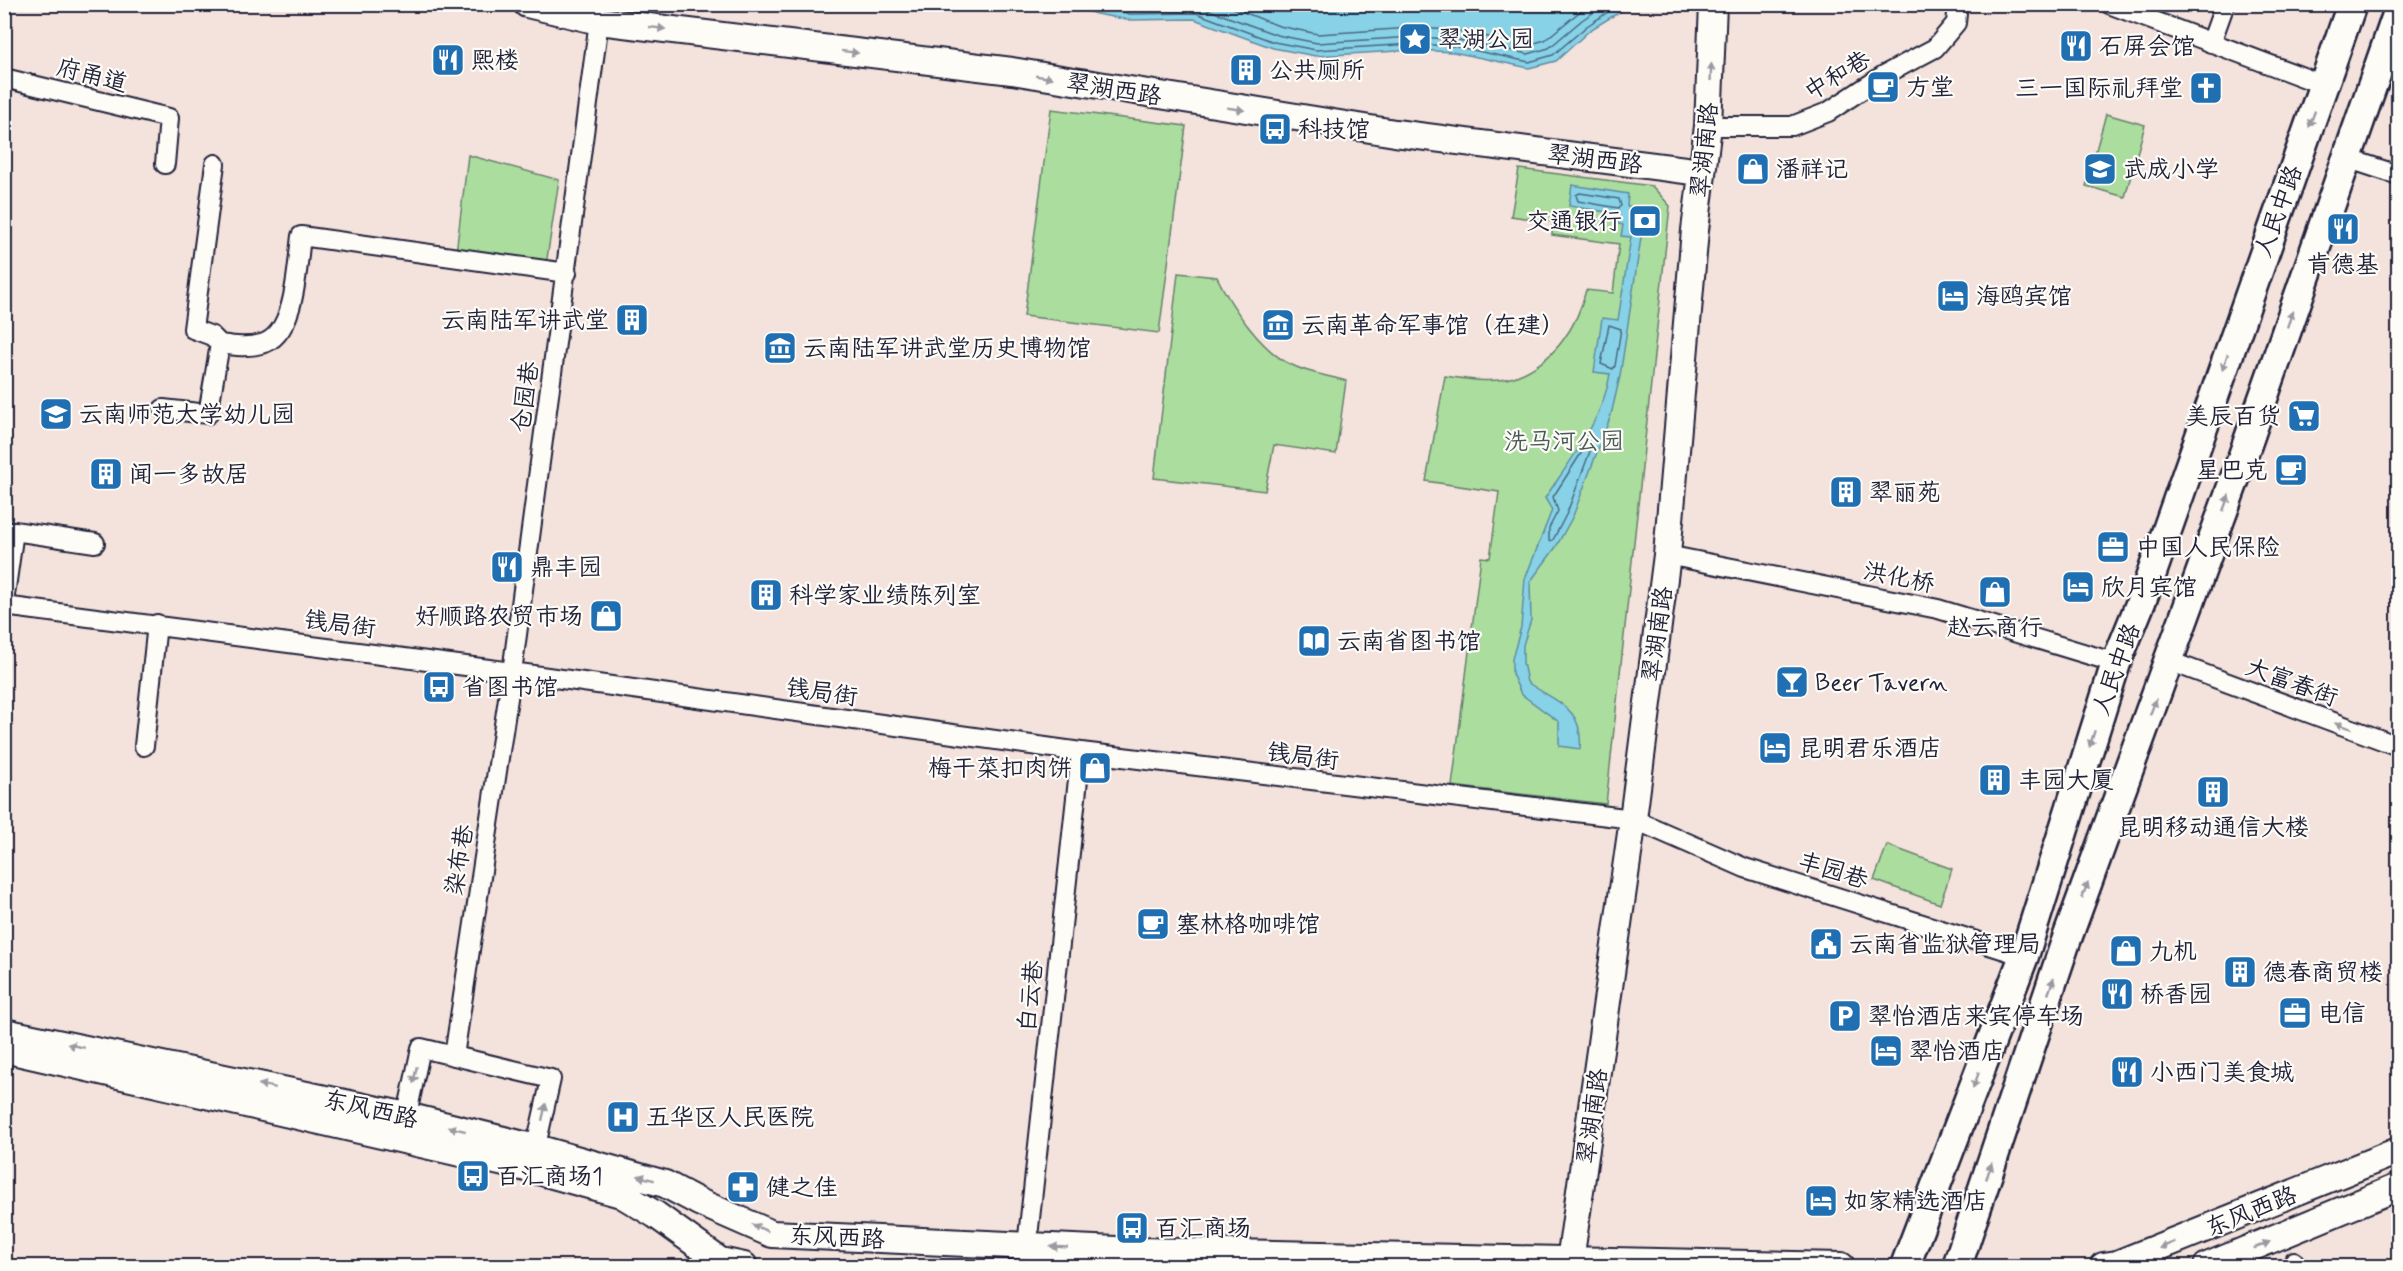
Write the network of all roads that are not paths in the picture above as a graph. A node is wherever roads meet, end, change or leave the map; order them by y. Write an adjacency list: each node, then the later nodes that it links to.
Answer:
1 (527, 4): 8 (street, 翠湖西路)
2 (1713, 4): 12 (street, 翠湖南路, one-way to 2)
3 (1959, 4): 12 (street, 中和巷)
4 (2109, 4): 9 (street)
5 (2224, 4): 9 (street)
6 (2352, 4): 11 (main road, 人民中路)
7 (2398, 12): 13 (main road, 人民中路)
8 (599, 21): 16 (street, 翠湖西路, one-way to 16); 18 (street, 仓园巷)
9 (2211, 43): 11 (street)
10 (4, 78): 14 (street, 府甬道)
11 (2324, 85): 26 (main road, 人民中路, one-way to 26)
12 (1708, 126): 16 (street, 翠湖南路)
13 (2346, 158): 17 (street); 25 (main road, 人民中路, one-way to 13)
14 (165, 164)
15 (214, 164): 19 (street)
16 (1701, 172): 22 (street, 翠湖南路)
17 (2398, 175)
18 (567, 273): 19 (street); 27 (street, 仓园巷)
19 (220, 344): 20 (street)
20 (163, 409)
21 (95, 543): 23 (street)
22 (1667, 555): 26 (street, 洪化桥); 31 (street, 翠湖南路)
23 (4, 604): 24 (street, 钱局街)
24 (157, 624): 27 (street, 钱局街); 28 (street)
25 (2169, 661): 29 (street, 大富春街, one-way to 25); 48 (main road, 人民中路, one-way to 25)
26 (2116, 663): 32 (main road, 人民中路, one-way to 32)
27 (512, 672): 30 (street, 钱局街); 35 (street, 染布巷)
28 (144, 746)
29 (2398, 746)
30 (1081, 752): 31 (street, 钱局街); 42 (street, 白云巷)
31 (1633, 819): 32 (street, 丰园巷); 43 (street, 翠湖南路)
32 (2021, 961): 47 (main road, 人民中路, one-way to 47)
33 (4, 1032): 36 (street, 东风西路, one-way to 33)
34 (4, 1049): 36 (street, 东风西路)
35 (454, 1056): 36 (street, one-way to 36); 38 (street, one-way to 35)
36 (404, 1128): 38 (street, 东风西路)
37 (2398, 1151): 49 (street, 东风西路, one-way to 49)
38 (533, 1159): 40 (street, 东风西路, one-way to 38); 41 (street, 东风西路)
39 (2398, 1187): 50 (street, 东风西路, one-way to 39)
40 (699, 1202): 41 (street); 42 (street, 东风西路, one-way to 40)
41 (691, 1241): 44 (street); 45 (street, 东风西路)
42 (1027, 1246): 43 (street, 东风西路, one-way to 42)
43 (1570, 1260): 46 (street, 东风西路)
44 (689, 1266)
45 (744, 1266)
46 (1841, 1266)
47 (1905, 1266)
48 (1957, 1266)
49 (2103, 1266)
50 (2207, 1266)

